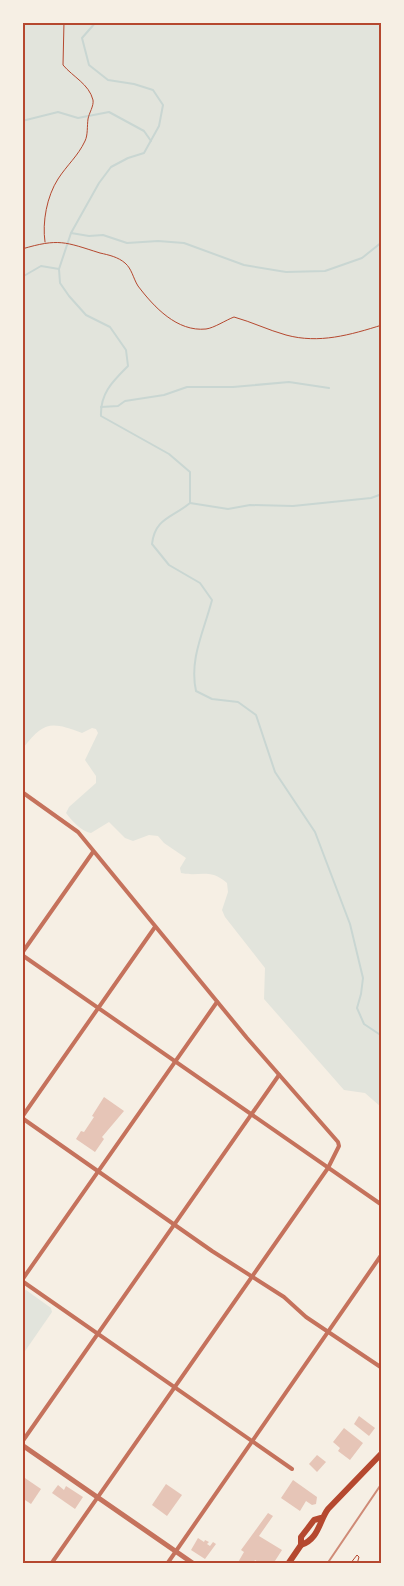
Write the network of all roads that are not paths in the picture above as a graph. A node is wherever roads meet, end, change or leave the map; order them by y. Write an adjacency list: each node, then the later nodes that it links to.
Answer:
1 (22, 792): 2 (street)
2 (93, 852): 3 (street); 4 (street)
3 (155, 927): 5 (street); 6 (street)
4 (22, 954): 6 (street)
5 (217, 1002): 7 (street); 8 (street)
6 (98, 1008): 7 (street); 10 (street)
7 (175, 1062): 9 (street); 12 (street)
8 (278, 1075): 9 (street); 11 (street)
9 (251, 1114): 11 (street); 14 (street)
10 (22, 1117): 12 (street)
11 (328, 1168): 13 (street); 16 (street)
12 (98, 1172): 14 (street); 17 (street)
13 (382, 1205)
14 (174, 1225): 16 (street); 19 (street)
15 (382, 1254): 18 (street)
16 (251, 1277): 18 (street); 21 (street)
17 (22, 1281): 19 (street)
18 (328, 1331): 20 (street); 22 (street)
19 (98, 1334): 21 (street); 23 (street)
20 (382, 1368)
21 (174, 1387): 22 (street); 26 (street)
22 (252, 1441): 25 (street); 27 (street)
23 (22, 1443): 26 (street)
24 (382, 1453): 31 (main road)
25 (292, 1469)
26 (98, 1497): 27 (street); 28 (street)
27 (176, 1551): 29 (street); 30 (street)
28 (51, 1564)
29 (167, 1564)
30 (194, 1564)
31 (288, 1564)

